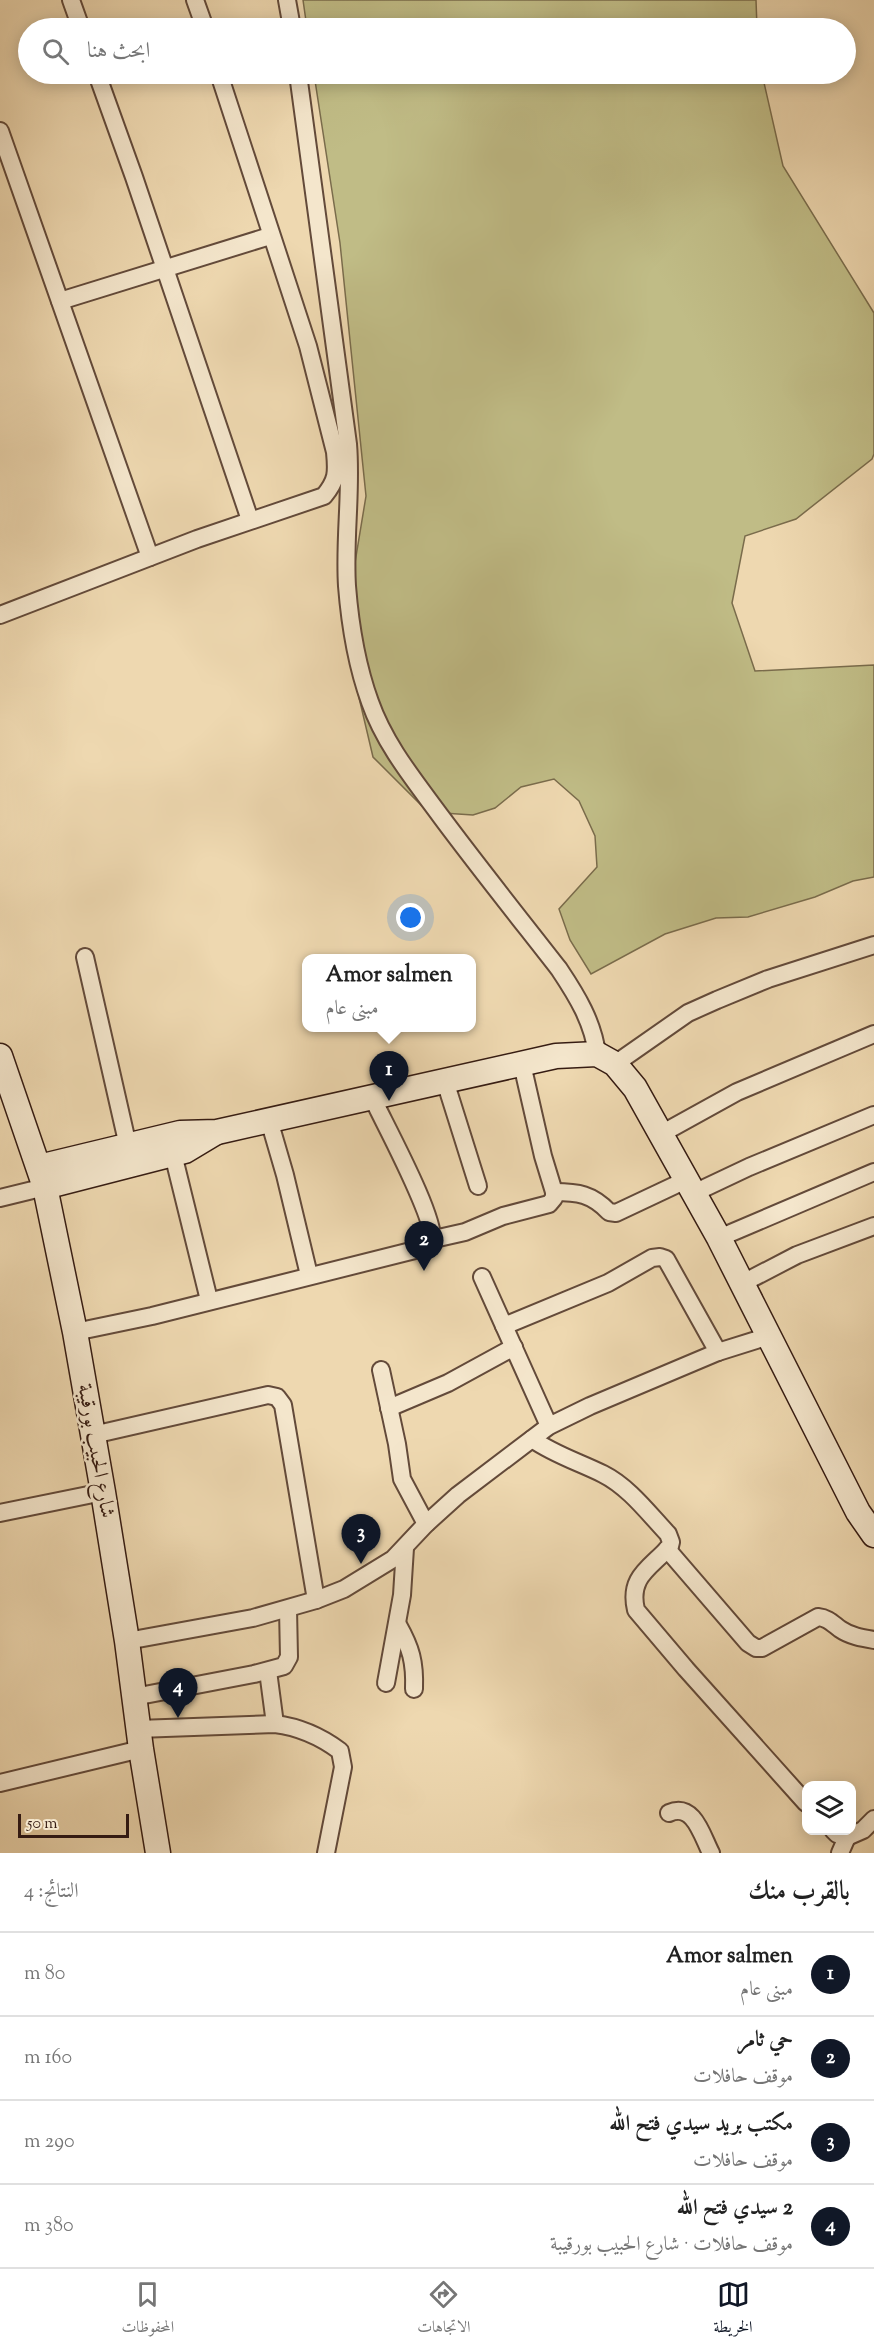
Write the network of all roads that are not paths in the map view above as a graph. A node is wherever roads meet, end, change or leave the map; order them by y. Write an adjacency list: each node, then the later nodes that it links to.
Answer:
1 (71, 0): 4 (street)
2 (195, 0): 5 (street)
3 (287, 0): 6 (street)
4 (77, 18)
5 (201, 18)
6 (290, 18)
7 (101, 84): 12 (street)
8 (222, 84): 11 (street)
9 (299, 84): 21 (street)
10 (0, 131): 13 (street)
11 (270, 236): 12 (street); 14 (street)
12 (165, 268): 13 (street); 14 (street)
13 (60, 301): 15 (street)
14 (250, 520): 15 (street)
15 (150, 557): 16 (street)
16 (0, 615)
17 (874, 945): 21 (street)
18 (85, 957): 29 (street)
19 (874, 1034): 28 (street)
20 (0, 1056): 32 (main road, شارع الحبيب بورقيبة)
21 (606, 1059): 22 (main road); 28 (main road)
22 (522, 1064): 23 (main road); 35 (street)
23 (445, 1081): 24 (main road); 33 (street)
24 (372, 1097): 26 (main road); 39 (street)
25 (874, 1115): 34 (street)
26 (269, 1120): 27 (main road); 40 (street)
27 (217, 1132): 29 (main road); 30 (main road)
28 (661, 1134): 34 (main road)
29 (128, 1146): 32 (main road)
30 (173, 1154): 32 (main road); 43 (street)
31 (874, 1172): 38 (street)
32 (42, 1177): 36 (street); 45 (main road, شارع الحبيب بورقيبة)
33 (478, 1186)
34 (690, 1186): 35 (street); 38 (main road)
35 (554, 1192): 39 (street)
36 (0, 1198)
37 (874, 1226): 42 (street)
38 (719, 1238): 42 (main road)
39 (434, 1239): 40 (street)
40 (309, 1275): 43 (street)
41 (482, 1277): 44 (street)
42 (743, 1283): 46 (main road)
43 (209, 1300): 45 (street)
44 (504, 1326): 47 (street); 48 (street)
45 (75, 1332): 52 (main road, شارع الحبيب بورقيبة)
46 (769, 1336): 48 (street); 57 (main road)
47 (514, 1347): 50 (street); 51 (street)
48 (718, 1352): 51 (street)
49 (381, 1370): 50 (street)
50 (389, 1408): 56 (street)
51 (549, 1426): 53 (street)
52 (93, 1435): 54 (main road, شارع الحبيب بورقيبة); 60 (street)
53 (532, 1439): 56 (street); 59 (street)
54 (103, 1492): 55 (street); 64 (main road, شارع الحبيب بورقيبة)
55 (0, 1513)
56 (426, 1524): 58 (street)
57 (874, 1534)
58 (405, 1548): 60 (street); 62 (street)
59 (667, 1550): 63 (street); 72 (street)
60 (316, 1600): 61 (street)
61 (288, 1609): 64 (street); 65 (street)
62 (398, 1625): 66 (street); 67 (street)
63 (874, 1640)
64 (127, 1641): 68 (main road, شارع الحبيب بورقيبة)
65 (268, 1671): 68 (street); 69 (street)
66 (387, 1683)
67 (414, 1689)
68 (134, 1697): 70 (main road, شارع الحبيب بورقيبة)
69 (275, 1725): 70 (street); 77 (street)
70 (140, 1739): 71 (street); 76 (main road, شارع الحبيب بورقيبة)
71 (0, 1783)
72 (802, 1797)
73 (669, 1813): 78 (street)
74 (874, 1819): 75 (street)
75 (840, 1840)
76 (159, 1853)
77 (326, 1853)
78 (711, 1853)

